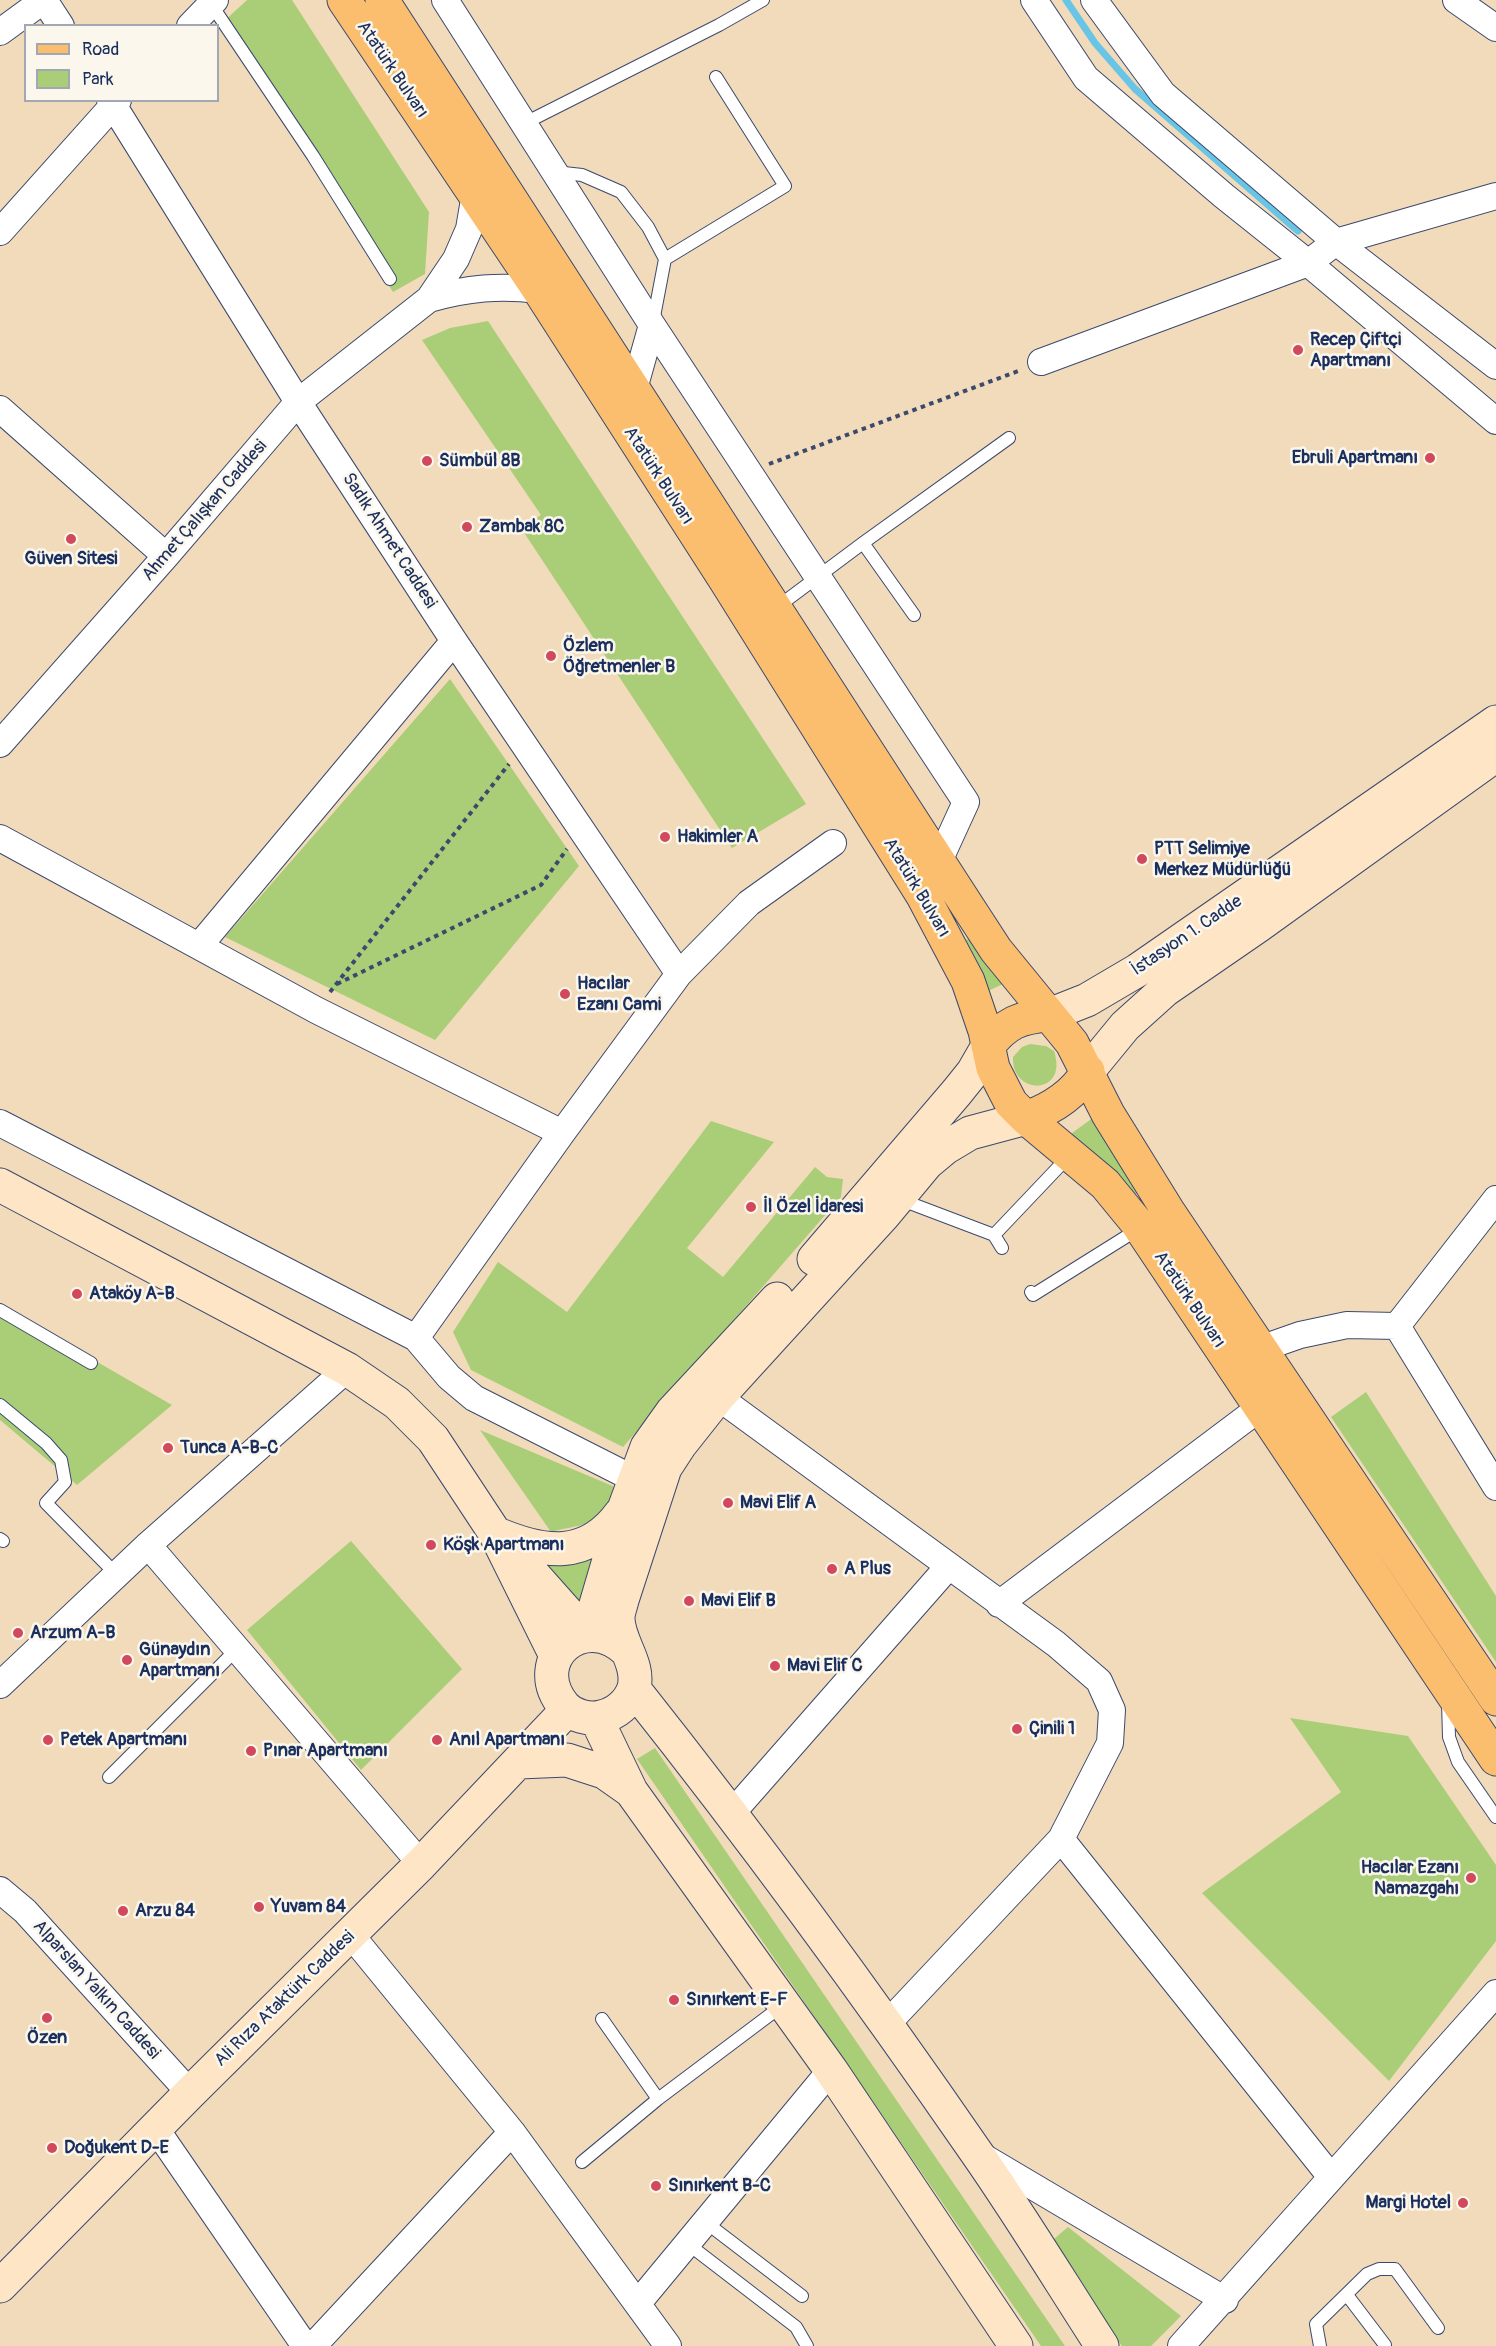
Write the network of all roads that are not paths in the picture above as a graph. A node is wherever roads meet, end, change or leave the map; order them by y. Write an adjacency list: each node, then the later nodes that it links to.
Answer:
1 (44, 0): 10 (street); 13 (street)
2 (344, 0): 18 (main road, Atatürk Bulvarı)
3 (382, 0): 30 (main road, Atatürk Bulvarı)
4 (445, 0): 16 (street)
5 (763, 0): 16 (lane)
6 (1034, 0): 23 (street)
7 (1094, 0): 21 (street)
8 (1456, 0): 12 (street)
9 (213, 2): 11 (street); 24 (lane)
10 (60, 24)
11 (192, 24)
12 (1496, 28)
13 (0, 32)
14 (716, 77): 22 (lane)
15 (114, 102): 20 (street); 31 (street, Sadık Ahmet Caddesi)
16 (523, 124): 17 (street)
17 (554, 172): 22 (lane); 27 (street)
18 (475, 194): 25 (main road, Atatürk Bulvarı); 26 (street)
19 (1496, 196): 21 (street)
20 (0, 232)
21 (1336, 242): 23 (street); 29 (street)
22 (665, 260): 27 (lane)
23 (1308, 263): 28 (street); 33 (street)
24 (390, 279)
25 (539, 290): 26 (street); 50 (main road, Atatürk Bulvarı)
26 (429, 299): 31 (street, Ahmet Çalışkan Caddesi)
27 (652, 325): 30 (street); 37 (street)
28 (1041, 362)
29 (1496, 366)
30 (634, 389): 38 (main road, Atatürk Bulvarı)
31 (298, 402): 36 (street, Ahmet Çalışkan Caddesi); 40 (street, Sadık Ahmet Caddesi)
32 (0, 409): 36 (street)
33 (1496, 421)
34 (1009, 438): 35 (lane)
35 (863, 543): 37 (lane); 39 (lane)
36 (166, 556): 42 (street, Ahmet Çalışkan Caddesi)
37 (818, 577): 38 (lane); 46 (street)
38 (775, 609): 46 (main road, Atatürk Bulvarı)
39 (914, 615)
40 (454, 641): 47 (street); 48 (street, Sadık Ahmet Caddesi)
41 (1496, 722): 49 (main road, İstasyon 1. Cadde)
42 (0, 744)
43 (1496, 755): 51 (main road, İstasyon 1. Cadde)
44 (0, 838): 47 (street)
45 (833, 843): 48 (street)
46 (939, 861): 49 (main road, Atatürk Bulvarı)
47 (199, 946): 54 (street)
48 (680, 974): 54 (street)
49 (1049, 1014): 50 (main road); 51 (main road, Atatürk Bulvarı)
50 (988, 1046): 52 (main road, Atatürk Bulvarı); 74 (main road)
51 (1088, 1071): 52 (main road); 66 (main road, Atatürk Bulvarı)
52 (1026, 1118): 55 (main road, Atatürk Bulvarı); 57 (main road)
53 (0, 1123): 65 (street)
54 (562, 1133): 65 (street)
55 (1070, 1155): 59 (main road, Atatürk Bulvarı); 60 (lane)
56 (0, 1185): 68 (main road)
57 (897, 1199): 60 (lane); 69 (main road)
58 (1496, 1199): 64 (street)
59 (1140, 1228): 62 (lane); 71 (main road, Atatürk Bulvarı)
60 (994, 1235): 61 (lane)
61 (1002, 1248)
62 (1031, 1292)
63 (0, 1310): 67 (lane)
64 (1397, 1326): 66 (street); 72 (street)
65 (416, 1338): 74 (street)
66 (1260, 1349): 87 (main road, Atatürk Bulvarı)
67 (91, 1363)
68 (347, 1369): 75 (main road); 76 (street)
69 (718, 1397): 77 (street); 82 (main road)
70 (0, 1405): 78 (lane)
71 (1261, 1407): 79 (street); 86 (main road, Atatürk Bulvarı)
72 (1489, 1455): 73 (street)
73 (1496, 1487)
74 (629, 1494): 75 (main road); 80 (main road)
75 (495, 1533): 80 (main road); 83 (main road)
76 (148, 1545): 78 (street); 81 (street)
77 (948, 1567): 79 (street); 93 (street)
78 (116, 1574): 84 (street)
79 (999, 1604): 95 (street)
80 (587, 1635): 82 (main road); 83 (main road)
81 (237, 1649): 91 (lane); 96 (street)
82 (627, 1651): 85 (main road)
83 (556, 1656): 88 (main road)
84 (0, 1685)
85 (633, 1689): 88 (main road); 93 (main road)
86 (1448, 1689): 89 (main road, Atatürk Bulvarı); 94 (lane)
87 (1496, 1699)
88 (582, 1714): 90 (main road, Ali Rıza Ataktürk Caddesi); 92 (main road)
89 (1496, 1759)
90 (519, 1762): 92 (main road); 96 (main road, Ali Rıza Ataktürk Caddesi)
91 (110, 1777)
92 (631, 1791): 100 (main road)
93 (732, 1813): 102 (main road)
94 (1496, 1817)
95 (1061, 1839): 102 (street); 110 (street)
96 (421, 1864): 98 (main road, Ali Rıza Ataktürk Caddesi)
97 (0, 1890): 104 (street, Alparslan Yalkın Caddesi)
98 (351, 1935): 104 (main road, Ali Rıza Ataktürk Caddesi); 107 (street)
99 (1496, 1993): 110 (street)
100 (783, 2004): 103 (main road); 105 (lane)
101 (602, 2019): 105 (lane)
102 (886, 2025): 108 (main road)
103 (831, 2070): 111 (street); 124 (main road)
104 (190, 2092): 106 (main road, Ali Rıza Ataktürk Caddesi)
105 (658, 2099): 109 (lane)
106 (156, 2129): 113 (main road, Ali Rıza Ataktürk Caddesi); 120 (street)
107 (512, 2132): 117 (street); 121 (street)
108 (977, 2153): 116 (street); 125 (main road)
109 (582, 2162)
110 (1331, 2177): 116 (street)
111 (705, 2221): 112 (street); 115 (lane)
112 (688, 2244): 117 (street); 123 (lane)
113 (0, 2286)
114 (1347, 2295): 118 (lane); 119 (lane); 127 (lane)
115 (802, 2296)
116 (1224, 2300): 126 (street)
117 (638, 2303): 122 (street)
118 (1438, 2328)
119 (1385, 2345)
120 (305, 2346)
121 (313, 2346)
122 (668, 2346)
123 (807, 2346)
124 (1016, 2346)
125 (1102, 2346)
126 (1181, 2346)
127 (1320, 2346)

